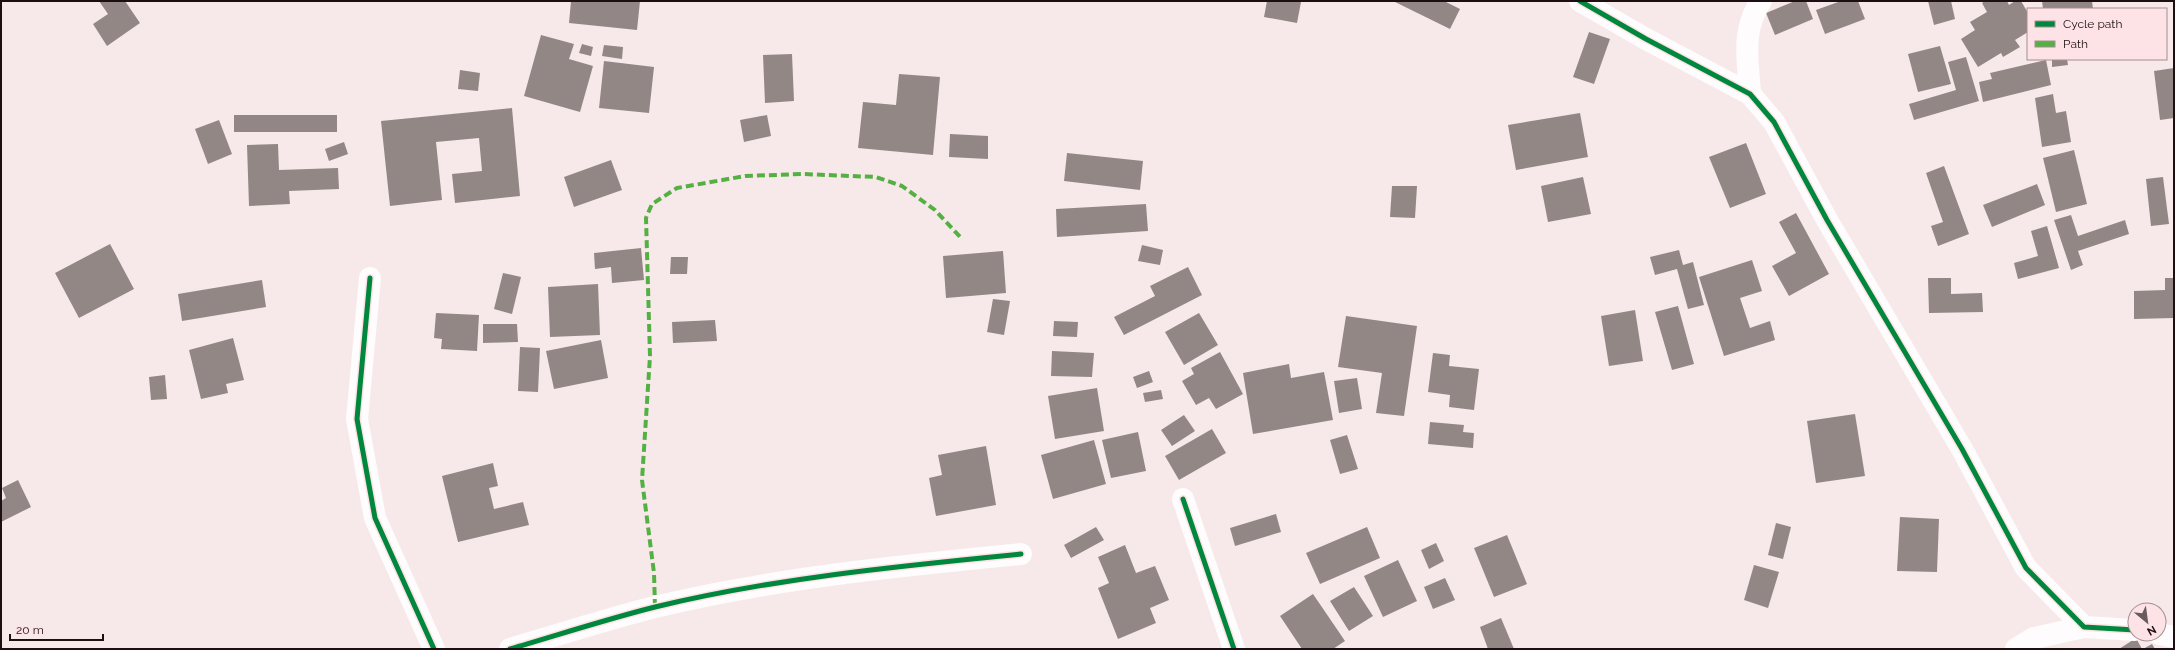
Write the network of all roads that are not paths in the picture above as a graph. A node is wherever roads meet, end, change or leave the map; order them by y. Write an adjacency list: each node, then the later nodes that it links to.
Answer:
1 (1580, 1): 3 (street)
2 (1761, 1): 3 (street)
3 (1750, 94): 7 (street)
4 (370, 278): 9 (street)
5 (1183, 499): 11 (street)
6 (1021, 554): 10 (street)
7 (2084, 627): 8 (street); 12 (street)
8 (2127, 630)
9 (434, 649)
10 (510, 649)
11 (1234, 649)
12 (2016, 649)

